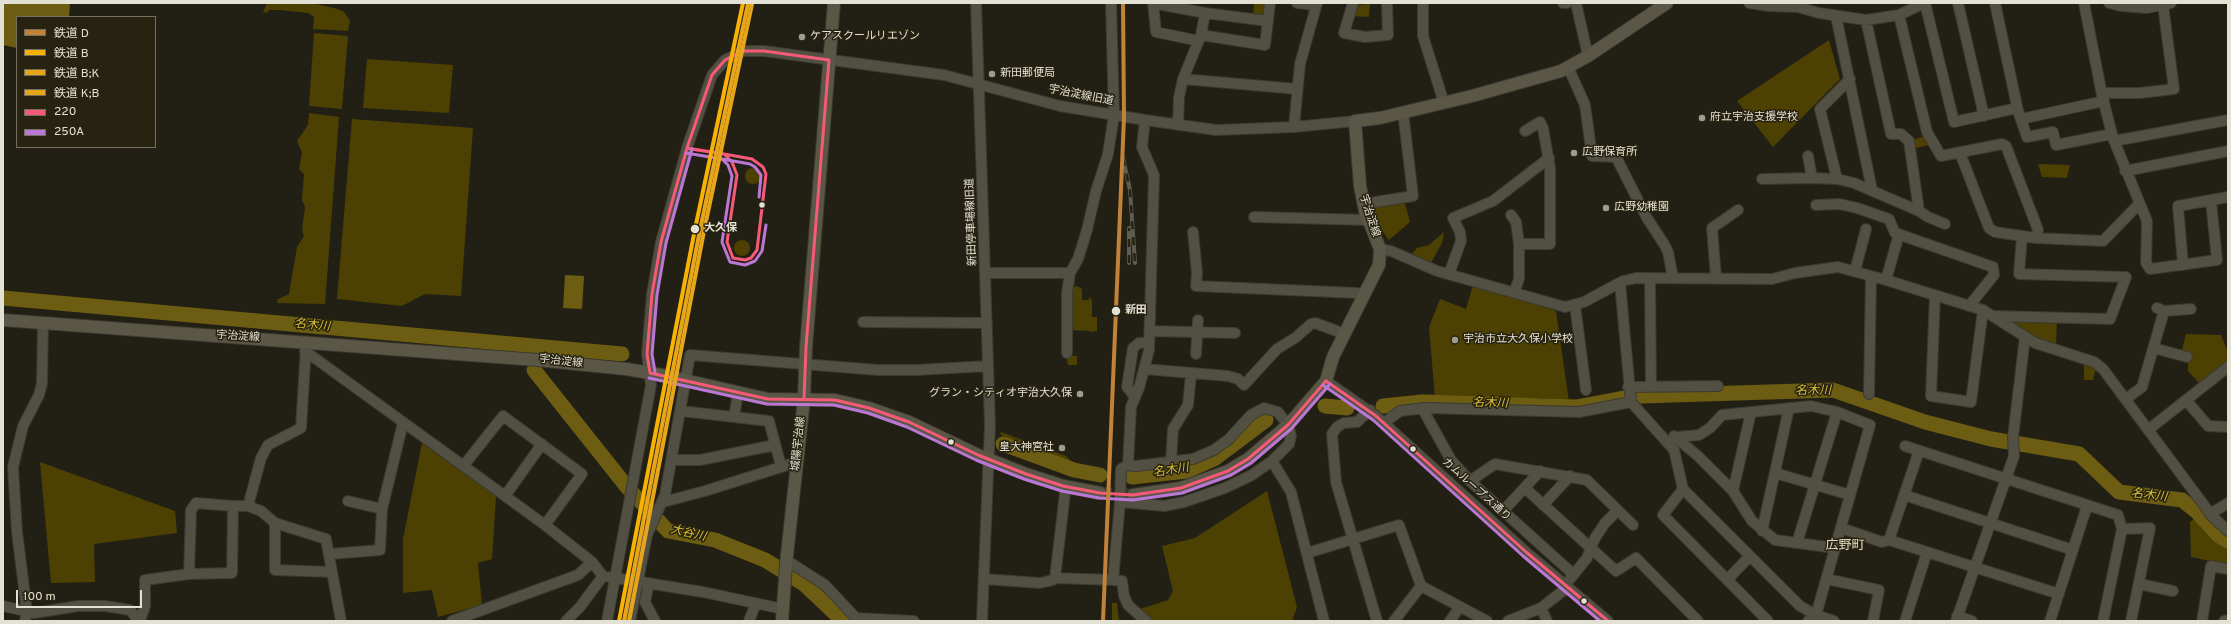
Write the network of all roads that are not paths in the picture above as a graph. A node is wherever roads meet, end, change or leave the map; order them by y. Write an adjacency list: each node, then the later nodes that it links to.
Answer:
1 (834, 3): 29 (main road, 城陽宇治線)
2 (976, 3): 33 (street, 新田停車場線旧道)
3 (1111, 3): 39 (street)
4 (1270, 3): 26 (street)
5 (1297, 3): 19 (street)
6 (1353, 3): 7 (street)
7 (1387, 3)
8 (1423, 3): 36 (street)
9 (1563, 3): 10 (street)
10 (1567, 3)
11 (1576, 3): 28 (street)
12 (1667, 3): 28 (main road)
13 (1750, 3): 23 (street)
14 (1924, 3): 24 (street); 40 (street)
15 (1958, 3): 40 (street)
16 (1995, 3): 37 (street)
17 (2084, 3): 35 (street)
18 (2109, 3): 21 (street)
19 (1316, 4): 34 (street)
20 (2167, 4): 21 (street); 35 (street)
21 (2124, 5)
22 (1205, 13): 26 (street); 27 (street); 27 (street)
23 (1836, 16): 25 (street); 31 (street)
24 (1899, 16): 25 (street); 50 (street)
25 (1866, 20): 64 (street)
26 (1268, 21): 27 (street)
27 (1200, 38): 32 (street)
28 (1588, 56): 30 (main road)
29 (829, 60): 33 (street, 宇治淀線旧道); 111 (main road, 城陽宇治線); 115 (street, 宇治淀線旧道)
30 (1568, 67): 36 (main road); 84 (street)
31 (1850, 79): 56 (street); 57 (street)
32 (1183, 80): 34 (street); 45 (street)
33 (979, 86): 39 (street, 宇治淀線旧道); 78 (street, 新田停車場線旧道)
34 (1297, 89): 46 (street)
35 (2103, 97): 41 (street); 48 (street)
36 (1444, 103): 38 (main road)
37 (2017, 108): 40 (street); 41 (street)
38 (1403, 112): 44 (main road); 60 (street)
39 (1114, 115): 42 (street, 宇治淀線旧道); 79 (street)
40 (1984, 116)
41 (2021, 119): 48 (street)
42 (1144, 120): 45 (street, 宇治淀線旧道); 100 (street)
43 (2228, 120): 48 (street)
44 (1356, 121): 46 (street, 宇治淀線旧道); 60 (main road, 宇治淀線)
45 (1178, 125): 46 (street, 宇治淀線旧道)
46 (1294, 127)
47 (1525, 131): 52 (street)
48 (2113, 137): 53 (street)
49 (2228, 151): 53 (street)
50 (1960, 152): 72 (street); 73 (street)
51 (1808, 156): 54 (street)
52 (1549, 158): 74 (street); 80 (street)
53 (2125, 171): 61 (street)
54 (1812, 178): 55 (street); 56 (street)
55 (1762, 179)
56 (1837, 179): 57 (street)
57 (1872, 190): 64 (street)
58 (2228, 197): 59 (street)
59 (2211, 201): 76 (street); 76 (street)
60 (1363, 204): 67 (main road, 宇治淀線)
61 (2139, 204): 73 (street); 76 (street)
62 (1816, 206): 71 (street)
63 (1738, 210): 82 (street)
64 (1920, 211): 68 (street)
65 (1511, 215): 74 (street)
66 (1254, 217): 67 (street)
67 (1369, 220): 75 (main road, 宇治淀線)
68 (1945, 224)
69 (1866, 230): 77 (street)
70 (1193, 232): 88 (street)
71 (1900, 234): 85 (street); 91 (street)
72 (2022, 236): 73 (street); 94 (street)
73 (2036, 238)
74 (1519, 244): 87 (street)
75 (1380, 249): 80 (street); 88 (main road, 宇治淀線)
76 (2183, 265)
77 (1855, 271): 81 (street); 82 (street)
78 (985, 273): 79 (street, 新田停車場線旧道); 99 (street)
79 (1070, 273): 108 (street)
80 (1449, 274): 87 (street)
81 (1871, 276): 85 (street); 124 (street)
82 (1716, 277): 84 (street)
83 (1650, 278): 84 (street); 86 (street); 120 (street)
84 (1672, 278)
85 (1886, 280): 89 (street)
86 (1620, 283): 90 (street); 121 (street)
87 (1514, 293): 90 (street)
88 (1363, 295): 103 (main road, 宇治淀線)
89 (1935, 295): 91 (street); 93 (street)
90 (1575, 306): 122 (street)
91 (1969, 306): 93 (street)
92 (2191, 309): 107 (street)
93 (1983, 310): 94 (street)
94 (1994, 316): 104 (street)
95 (3, 320): 97 (main road, 宇治淀線)
96 (1198, 320): 101 (street)
97 (43, 322): 106 (main road, 宇治淀線); 227 (street)
98 (863, 322): 99 (street)
99 (987, 323): 112 (street)
100 (1149, 331): 101 (street); 105 (street)
101 (1198, 332): 102 (street); 109 (street)
102 (1235, 333)
103 (1345, 334): 116 (street); 118 (main road, 宇治淀線)
104 (2025, 337): 127 (street); 159 (street)
105 (1149, 342): 114 (street); 125 (street)
106 (306, 347): 115 (main road, 宇治淀線); 137 (street); 177 (street)
107 (2153, 348): 110 (street); 127 (street)
108 (1067, 353)
109 (1196, 354)
110 (2187, 358)
111 (805, 365): 112 (street); 117 (street); 126 (main road, 城陽宇治線)
112 (988, 366): 149 (street)
113 (2228, 367): 128 (street)
114 (1144, 369): 116 (street); 125 (street)
115 (650, 373): 117 (main road, 宇治淀線); 209 (street, 宇治淀線旧道)
116 (1191, 374): 152 (street)
117 (686, 379): 123 (main road, 宇治淀線); 133 (street)
118 (1326, 381): 132 (street, カムループス通り); 139 (main road, 宇治淀線)
119 (1718, 386): 120 (street)
120 (1650, 387): 121 (street)
121 (1628, 388): 129 (street)
122 (1586, 390)
123 (738, 393): 126 (main road, 宇治淀線); 136 (street)
124 (1869, 394)
125 (1135, 397): 154 (street)
126 (804, 399): 149 (main road, 宇治淀線); 151 (main road, 城陽宇治線)
127 (2126, 399): 141 (street)
128 (2186, 400): 140 (street); 141 (street)
129 (1630, 402): 130 (street); 142 (street)
130 (1422, 408): 138 (street); 160 (street)
131 (1789, 408): 134 (street); 135 (street); 157 (street)
132 (1370, 410): 138 (street, カムループス通り); 191 (street)
133 (681, 411): 136 (street); 148 (street)
134 (1751, 412): 143 (street); 164 (street)
135 (1837, 412): 161 (street); 168 (street)
136 (734, 417): 145 (street)
137 (403, 423): 153 (street); 179 (street)
138 (1384, 423): 219 (street, カムループス通り)
139 (1288, 425): 150 (street); 152 (street); 167 (main road, 宇治淀線)
140 (2226, 425)
141 (2148, 430): 182 (street)
142 (1660, 433): 143 (street); 163 (street)
143 (1677, 436): 164 (street)
144 (542, 444): 153 (street); 170 (street); 185 (street)
145 (775, 445): 148 (street); 155 (street)
146 (1904, 446): 147 (street)
147 (1919, 451): 159 (street); 169 (street)
148 (672, 460): 172 (street)
149 (989, 460): 166 (main road, 宇治淀線); 211 (street)
150 (1272, 461): 173 (street); 198 (street)
151 (797, 462): 155 (street); 202 (main road, 城陽宇治線)
152 (1171, 462): 154 (street)
153 (464, 465): 170 (street)
154 (1128, 465): 173 (street)
155 (781, 466): 172 (street)
156 (1540, 471): 158 (street); 160 (street); 162 (street)
157 (1775, 473): 161 (street); 189 (street)
158 (1570, 476): 175 (street); 181 (street)
159 (2006, 479): 178 (street); 184 (street)
160 (1470, 481): 180 (street)
161 (1815, 485): 168 (street); 193 (street)
162 (1525, 488): 175 (street); 180 (street)
163 (1683, 489): 200 (street); 214 (street)
164 (1733, 491): 189 (street)
165 (1065, 493): 210 (street)
166 (1100, 493)
167 (1133, 495)
168 (1850, 495): 187 (street)
169 (1904, 495): 184 (street); 192 (street)
170 (505, 496): 185 (street)
171 (348, 501): 179 (street)
172 (663, 502): 215 (street)
173 (1120, 502): 213 (street)
174 (2228, 503): 182 (street)
175 (1543, 505): 194 (street)
176 (233, 506): 177 (street); 206 (street); 206 (street)
177 (248, 506): 183 (street)
178 (2087, 506): 188 (street); 196 (street)
179 (382, 509): 199 (street)
180 (1503, 511): 207 (street)
181 (1617, 511): 186 (street); 194 (street)
182 (2210, 514): 190 (street)
183 (275, 523): 199 (street); 205 (street)
184 (1990, 523): 196 (street); 203 (street)
185 (545, 525): 201 (street)
186 (1633, 525)
187 (1840, 528): 192 (street); 195 (street)
188 (2122, 529): 217 (street); 257 (street)
189 (1762, 531): 193 (street)
190 (2228, 531)
191 (1352, 539): 198 (street); 218 (street); 243 (street)
192 (1889, 540): 197 (street)
193 (1797, 543): 195 (street)
194 (1591, 548): 207 (street); 250 (street)
195 (1835, 548): 212 (street)
196 (2073, 550): 221 (street)
197 (1927, 552): 203 (street); 254 (street)
198 (1307, 553): 242 (street)
199 (330, 554): 205 (street)
200 (1750, 556): 214 (street); 228 (street)
201 (592, 562): 208 (street); 233 (street)
202 (786, 562): 226 (main road, 城陽宇治線); 239 (street)
203 (1975, 567): 221 (street); 229 (street)
204 (2228, 568): 259 (street)
205 (332, 572): 232 (street)
206 (189, 574): 231 (street)
207 (1573, 574): 219 (street)
208 (603, 576): 209 (street); 234 (street)
209 (615, 578): 215 (street); 235 (street, 宇治淀線旧道)
210 (1055, 578): 211 (street); 213 (street)
211 (984, 579): 240 (street)
212 (1826, 579): 228 (street); 253 (street)
213 (1112, 580): 241 (street)
214 (1727, 580): 251 (street)
215 (638, 581): 216 (street); 236 (street)
216 (649, 583): 222 (street); 237 (street)
217 (2139, 584): 220 (street); 258 (street)
218 (1421, 586): 224 (street); 244 (street)
219 (1566, 586): 225 (street); 249 (street, カムループス通り)
220 (2173, 591)
221 (2059, 594): 256 (street)
222 (756, 604): 226 (street); 238 (street)
223 (3, 606): 227 (street)
224 (1459, 608): 245 (street); 246 (street)
225 (1541, 608): 247 (street); 248 (street)
226 (783, 615)
227 (26, 616): 231 (street)
228 (1812, 618): 252 (street)
229 (1957, 619): 255 (street)
230 (2228, 620): 260 (street)
231 (140, 621)
232 (341, 621)
233 (452, 621)
234 (566, 621)
235 (607, 621)
236 (630, 621)
237 (655, 621)
238 (749, 621)
239 (914, 621)
240 (982, 621)
241 (1146, 621)
242 (1324, 621)
243 (1377, 621)
244 (1394, 621)
245 (1450, 621)
246 (1487, 621)
247 (1508, 621)
248 (1547, 621)
249 (1608, 621)
250 (1698, 621)
251 (1768, 621)
252 (1834, 621)
253 (1873, 621)
254 (1905, 621)
255 (1972, 621)
256 (2050, 621)
257 (2103, 621)
258 (2131, 621)
259 (2202, 621)
260 (2224, 621)

